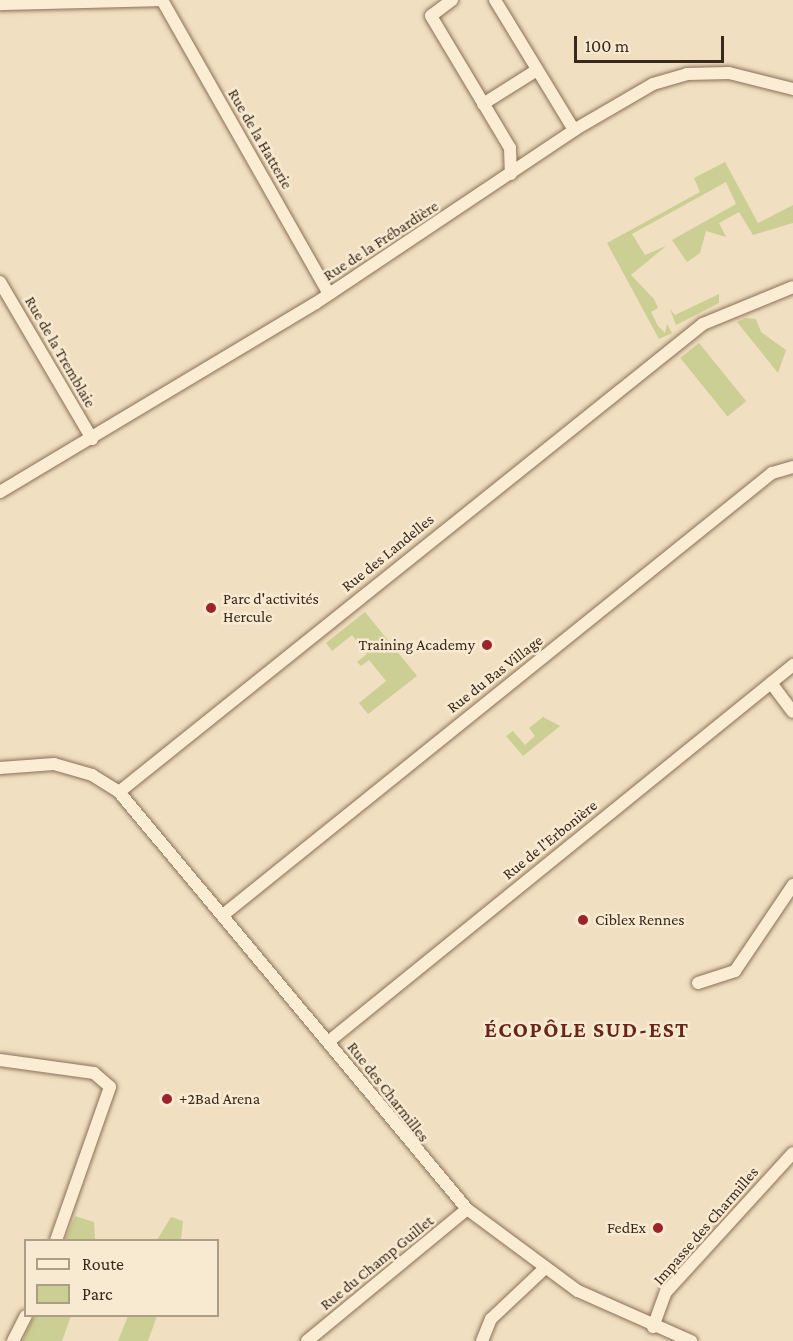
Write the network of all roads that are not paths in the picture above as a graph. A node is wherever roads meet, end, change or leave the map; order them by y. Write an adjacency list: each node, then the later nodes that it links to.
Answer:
1 (161, 0): 4 (street); 12 (street, Rue de la Hatterie)
2 (452, 0): 7 (street)
3 (495, 0): 5 (street)
4 (0, 4)
5 (537, 70): 7 (street); 8 (street)
6 (793, 89): 8 (street, Rue de la Frébardière)
7 (483, 104): 9 (street)
8 (574, 130): 9 (street, Rue de la Frébardière)
9 (511, 174): 12 (street, Rue de la Frébardière)
10 (0, 282): 13 (street, Rue de la Tremblaie)
11 (793, 287): 20 (street, Rue des Landelles)
12 (329, 294): 13 (street, Rue de la Frébardière)
13 (92, 439): 15 (street, Rue de la Frébardière)
14 (793, 467): 22 (street, Rue du Bas Village)
15 (0, 492)
16 (793, 665): 17 (street, Rue de l'Erbonière)
17 (771, 683): 18 (street); 24 (street, Rue de l'Erbonière)
18 (793, 712)
19 (0, 768): 20 (street)
20 (119, 792): 22 (street, Rue des Charmilles)
21 (793, 885): 23 (street)
22 (223, 915): 24 (street, Rue des Charmilles)
23 (698, 983)
24 (327, 1041): 27 (street, Rue des Charmilles)
25 (0, 1059): 28 (street)
26 (793, 1153): 31 (street, Impasse des Charmilles)
27 (467, 1209): 29 (street, Rue des Charmilles); 33 (street, Rue du Champ Guillet)
28 (56, 1239)
29 (544, 1269): 31 (street, Rue des Charmilles); 34 (street)
30 (25, 1317): 32 (street)
31 (653, 1327): 35 (street, Rue des Charmilles)
32 (13, 1341)
33 (308, 1341)
34 (482, 1341)
35 (691, 1341)

